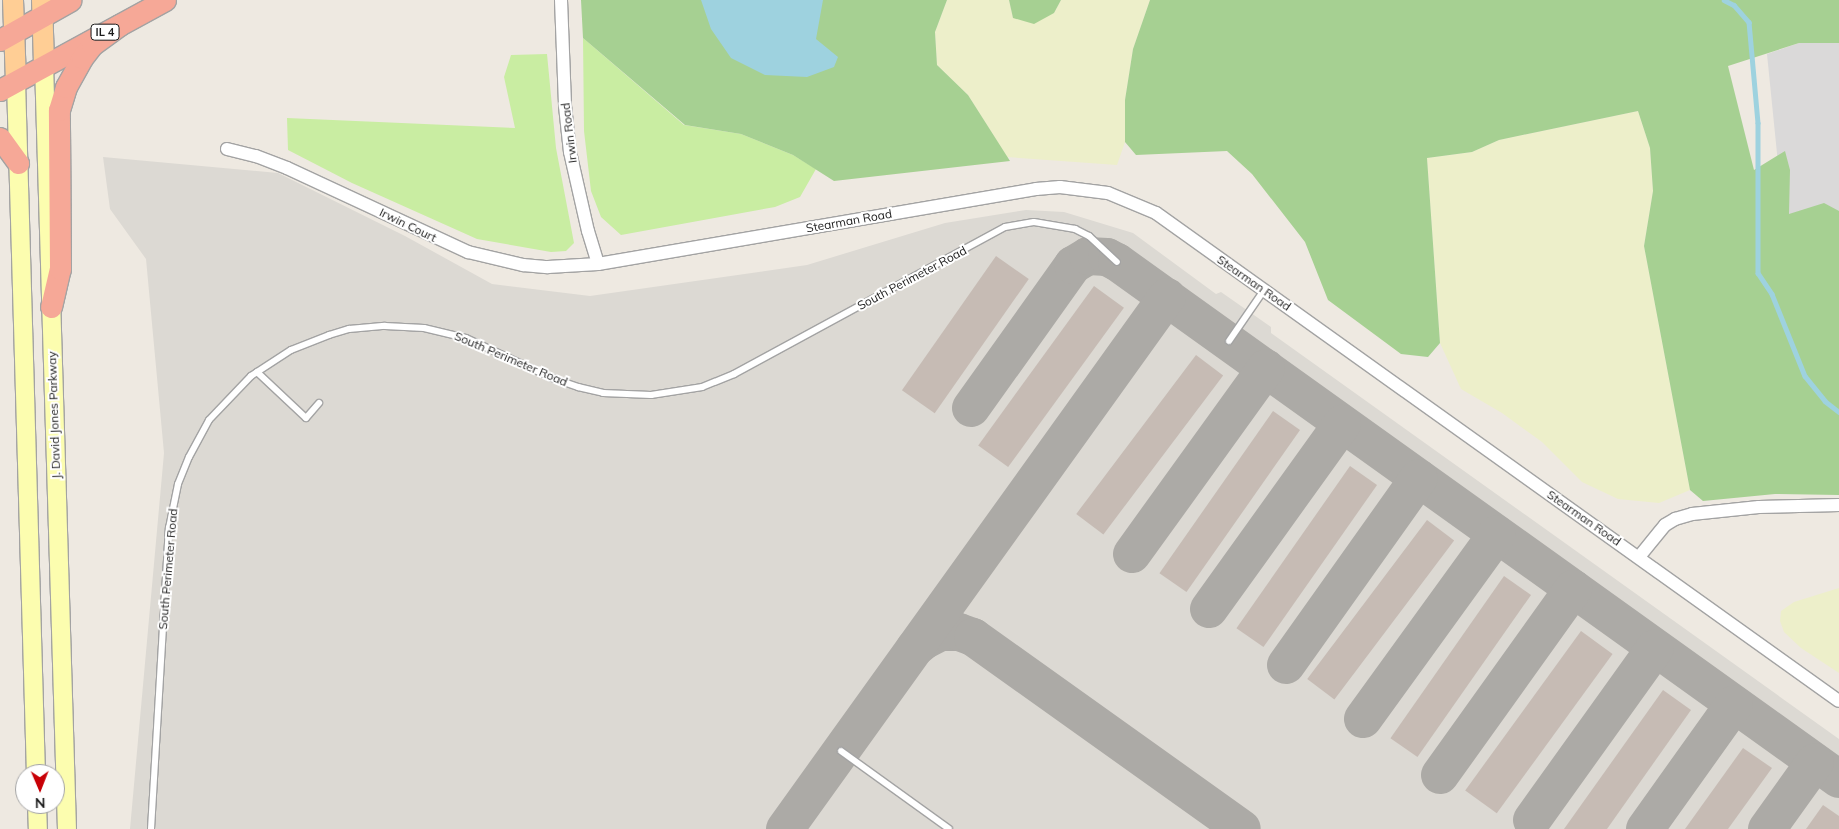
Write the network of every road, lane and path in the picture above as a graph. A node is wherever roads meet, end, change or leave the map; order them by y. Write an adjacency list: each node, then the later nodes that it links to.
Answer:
1 (13, 0): 7 (main road)
2 (71, 0): 5 (highway)
3 (165, 0): 6 (highway, IL 4)
4 (561, 0): 14 (street, Irwin Road)
5 (42, 8): 7 (highway); 8 (main road, J. David Jones Parkway)
6 (120, 24): 8 (highway, IL 4); 16 (highway)
7 (7, 36): 9 (main road)
8 (44, 64): 9 (highway, IL 4); 16 (main road, J. David Jones Parkway)
9 (8, 86): 12 (main road)
10 (0, 138): 12 (highway)
11 (227, 149): 14 (street, Irwin Court)
12 (18, 164): 24 (main road)
13 (1117, 262): 18 (lane, South Perimeter Road)
14 (598, 264): 15 (street, Stearman Road)
15 (1264, 290): 17 (lane); 21 (street, Stearman Road)
16 (51, 307): 27 (main road, J. David Jones Parkway)
17 (1229, 341)
18 (257, 372): 19 (lane); 28 (lane, South Perimeter Road)
19 (320, 403)
20 (1839, 505): 21 (street)
21 (1639, 557): 22 (street, Stearman Road)
22 (1839, 701)
23 (841, 751): 29 (lane)
24 (36, 764)
25 (37, 814): 26 (main road)
26 (38, 829)
27 (67, 829)
28 (151, 829)
29 (949, 829)

